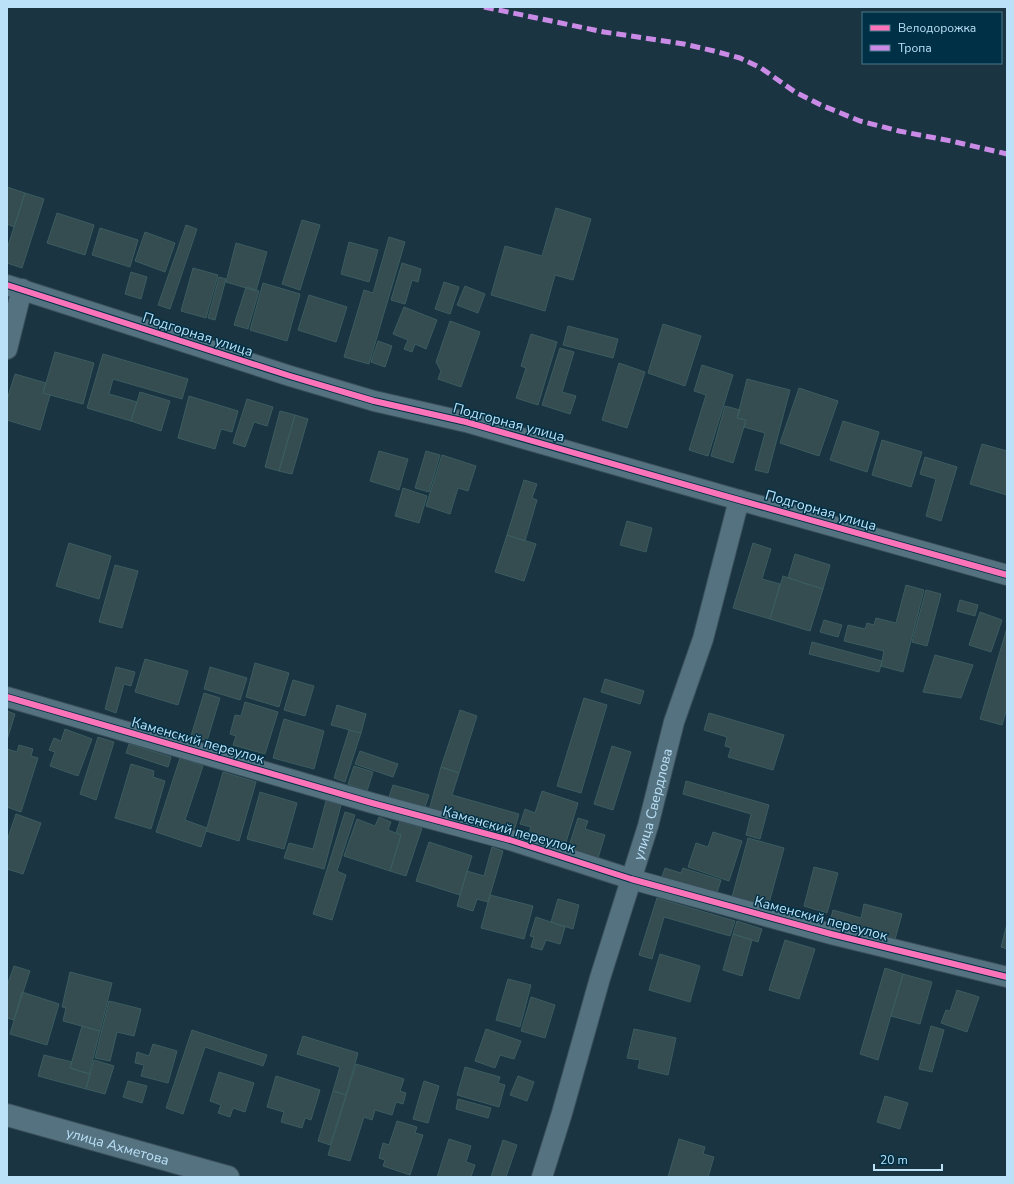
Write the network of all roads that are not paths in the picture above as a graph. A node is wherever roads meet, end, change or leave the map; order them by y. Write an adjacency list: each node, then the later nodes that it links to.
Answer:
1 (15, 287): 2 (street); 3 (street, Подгорная улица)
2 (7, 349)
3 (739, 500): 4 (street, Подгорная улица); 6 (street, улица Свердлова)
4 (1007, 575)
5 (7, 697): 6 (street, Каменский переулок)
6 (631, 879): 7 (street, Каменский переулок); 10 (street, улица Свердлова)
7 (1007, 977)
8 (7, 1115): 9 (street, улица Ахметова)
9 (228, 1177)
10 (542, 1177)

